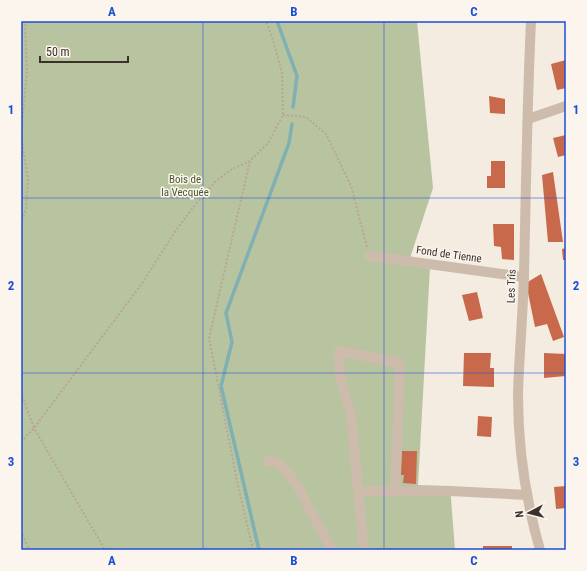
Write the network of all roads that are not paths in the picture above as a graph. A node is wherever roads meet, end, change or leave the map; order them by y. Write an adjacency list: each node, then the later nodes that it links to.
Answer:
1 (532, 21): 3 (street, Les Trîs)
2 (566, 106): 3 (street)
3 (528, 119): 5 (street, Les Trîs)
4 (370, 256): 5 (street, Fond de Tienne)
5 (524, 277): 9 (street, Les Trîs)
6 (268, 461): 10 (street)
7 (359, 491): 8 (street); 8 (street); 11 (street)
8 (395, 492): 9 (street)
9 (527, 495): 12 (street, Les Trîs)
10 (332, 550)
11 (364, 550)
12 (540, 550)

